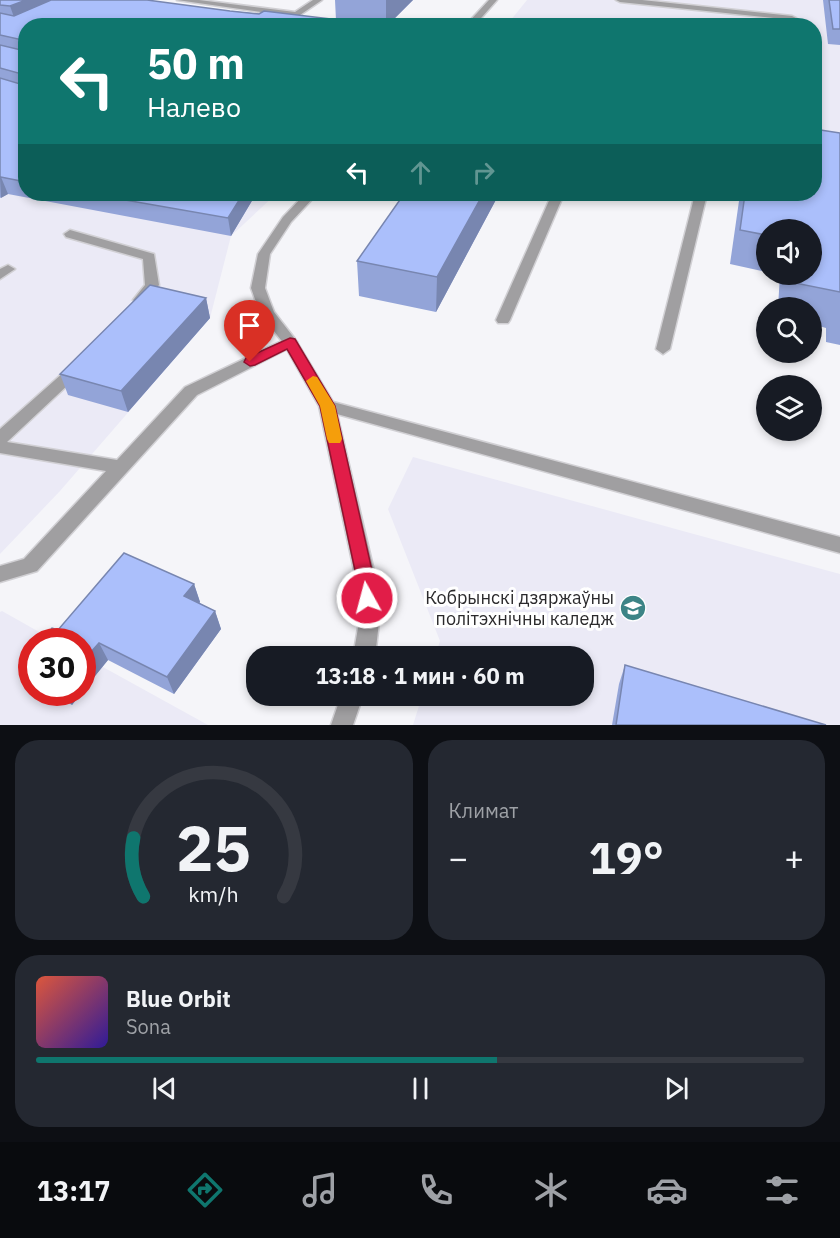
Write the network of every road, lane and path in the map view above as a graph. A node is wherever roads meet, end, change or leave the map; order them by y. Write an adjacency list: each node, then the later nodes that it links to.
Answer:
1 (181, 0): 2 (street)
2 (318, 0)
3 (493, 0): 5 (street)
4 (620, 0): 6 (street)
5 (476, 18)
6 (792, 18)
7 (304, 201): 13 (street)
8 (555, 201): 12 (street)
9 (699, 201): 14 (street)
10 (70, 234): 11 (street)
11 (133, 309)
12 (504, 320)
13 (290, 342): 16 (street); 19 (street)
14 (663, 350)
15 (88, 358): 17 (street)
16 (327, 406): 20 (street); 22 (street)
17 (0, 438)
18 (0, 447): 19 (street)
19 (122, 467): 21 (street)
20 (840, 545)
21 (0, 574)
22 (366, 646)
23 (349, 706): 24 (street)
24 (342, 725)

